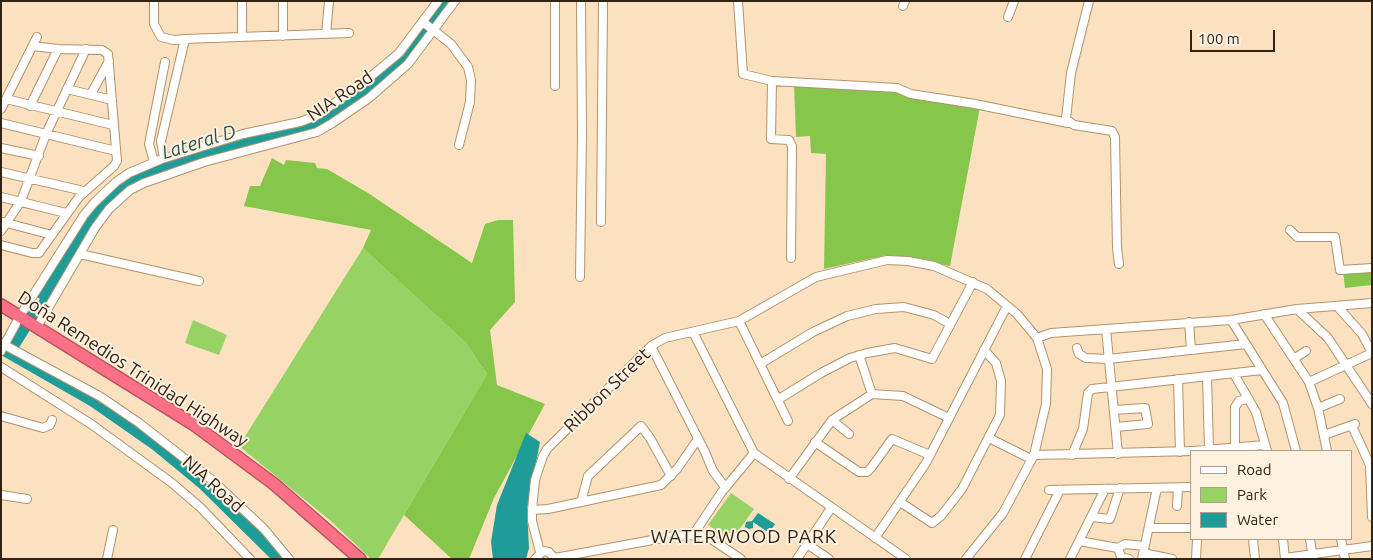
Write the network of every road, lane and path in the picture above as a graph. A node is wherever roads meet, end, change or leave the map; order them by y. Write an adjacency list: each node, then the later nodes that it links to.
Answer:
1 (154, 1): 20 (street)
2 (242, 1): 19 (street)
3 (283, 1): 17 (street)
4 (329, 1): 16 (street)
5 (438, 1): 14 (street, NIA Road)
6 (455, 1): 14 (street)
7 (555, 1): 27 (street)
8 (581, 1): 63 (street)
9 (603, 1): 54 (street)
10 (738, 1): 26 (street)
11 (1014, 1): 13 (street)
12 (1089, 1): 38 (street)
13 (1008, 17)
14 (429, 26): 29 (street, NIA Road); 33 (street); 41 (street)
15 (349, 33): 16 (street)
16 (326, 34): 17 (street)
17 (283, 36): 19 (street)
18 (37, 37): 21 (street)
19 (242, 37): 20 (street)
20 (185, 38): 45 (street)
21 (33, 46): 22 (street); 31 (street)
22 (58, 49): 23 (street); 34 (street)
23 (86, 49): 24 (street); 28 (street)
24 (109, 61): 30 (street); 32 (street)
25 (165, 62): 46 (street)
26 (772, 82): 38 (street); 60 (street)
27 (555, 86)
28 (66, 89): 30 (street); 36 (street)
29 (357, 90): 33 (street); 45 (street, NIA Road)
30 (91, 94): 32 (street)
31 (6, 99): 34 (street); 35 (street)
32 (112, 100): 39 (street)
33 (364, 100): 59 (street)
34 (30, 106): 36 (street)
35 (1, 109)
36 (58, 112): 39 (street); 40 (street)
37 (1, 123): 40 (street)
38 (1068, 123): 61 (street)
39 (113, 125): 43 (street)
40 (46, 134): 43 (street); 44 (street)
41 (459, 145)
42 (1, 148): 44 (street)
43 (116, 151): 49 (street)
44 (39, 156): 48 (street)
45 (164, 158): 46 (street, NIA Road)
46 (154, 162): 72 (street, NIA Road)
47 (1, 172): 48 (street)
48 (30, 179): 49 (street); 51 (street)
49 (84, 191): 52 (street)
50 (1, 197): 51 (street)
51 (21, 201): 52 (street); 53 (street)
52 (66, 214): 57 (street)
53 (4, 222): 56 (street); 57 (street)
54 (600, 222)
55 (1290, 230): 62 (street)
56 (1, 231)
57 (52, 235): 58 (street)
58 (1, 245)
59 (80, 254): 64 (street); 77 (street)
60 (791, 258)
61 (1119, 264)
62 (1372, 268)
63 (580, 277)
64 (198, 281)
65 (973, 282): 68 (street, Ribbon Street); 74 (street, Ribbon Street); 76 (street)
66 (1372, 303): 69 (street)
67 (1, 305): 72 (highway, Doña Remedios Trinidad Highway)
68 (1007, 306): 82 (street, Ribbon Street); 88 (street)
69 (1337, 306): 70 (street); 80 (street)
70 (1296, 309): 71 (street); 95 (street)
71 (1264, 314): 73 (street); 92 (street)
72 (21, 317): 77 (highway, Doña Remedios Trinidad Highway); 84 (street, NIA Road)
73 (1231, 320): 75 (street); 83 (street)
74 (739, 321): 79 (street, Ribbon Street); 94 (street)
75 (1189, 322): 78 (street); 87 (street)
76 (950, 324): 91 (street); 94 (street)
77 (36, 326): 178 (highway, Doña Remedios Trinidad Highway)
78 (1106, 329): 82 (street); 93 (street)
79 (693, 332): 85 (street, Ribbon Street); 130 (street)
80 (1362, 334): 81 (street); 90 (street)
81 (1372, 334)
82 (1037, 338): 134 (street)
83 (1246, 344): 87 (street); 97 (street)
84 (2, 346): 177 (street, NIA Road)
85 (651, 346): 121 (street); 151 (street, Ribbon Street)
86 (1077, 348): 93 (street)
87 (1191, 349): 93 (street)
88 (984, 350): 112 (street); 120 (street)
89 (1306, 351): 92 (street)
90 (1372, 353): 95 (street)
91 (859, 355): 103 (street); 104 (street)
92 (1295, 358): 101 (street)
93 (1108, 359): 102 (street)
94 (760, 364): 104 (street)
95 (1348, 364): 101 (street); 107 (street)
96 (1, 367): 176 (street)
97 (1262, 370): 98 (street); 126 (street)
98 (1234, 374): 99 (street); 105 (street)
99 (1207, 377): 100 (street); 125 (street)
100 (1178, 379): 102 (street); 129 (street)
101 (1309, 382): 108 (street)
102 (1111, 386): 109 (street); 133 (street)
103 (872, 394): 112 (street); 114 (street)
104 (780, 399): 115 (street)
105 (1247, 399): 123 (street); 124 (street)
106 (1340, 399): 108 (street)
107 (1372, 404)
108 (1318, 408): 119 (street)
109 (1114, 410): 117 (street); 117 (street)
110 (1, 416): 113 (street)
111 (643, 416): 116 (street)
112 (949, 418): 132 (street)
113 (52, 420)
114 (832, 420): 118 (street); 122 (street)
115 (788, 421)
116 (641, 426): 135 (street); 147 (street)
117 (1116, 427): 131 (street)
118 (849, 434)
119 (1324, 434): 127 (street); 153 (street)
120 (989, 438): 134 (street); 148 (street)
121 (698, 439): 135 (street); 137 (street)
122 (815, 442): 132 (street); 136 (street)
123 (1266, 448): 124 (street)
124 (1235, 449): 125 (street)
125 (1209, 450)
126 (1296, 450)
127 (1327, 450)
128 (1190, 451): 129 (street)
129 (1180, 452): 131 (street)
130 (754, 453): 136 (street); 137 (street)
131 (1118, 454): 133 (street)
132 (930, 455): 148 (street)
133 (1072, 455): 134 (street)
134 (1032, 457): 182 (street)
135 (671, 476): 147 (street)
136 (789, 478): 150 (street)
137 (725, 487): 157 (street)
138 (1190, 487): 141 (street)
139 (1120, 488): 140 (street); 142 (street); 152 (street)
140 (1157, 488): 141 (street); 154 (street)
141 (1178, 488): 149 (street)
142 (1105, 489): 144 (street); 152 (street)
143 (1049, 490): 144 (street)
144 (1060, 490): 183 (street)
145 (1, 495): 146 (street)
146 (27, 499)
147 (581, 502): 151 (street)
148 (900, 502): 158 (street)
149 (1177, 506)
150 (831, 508): 158 (street); 165 (street)
151 (532, 510): 170 (street, Ribbon Street)
152 (1091, 517): 164 (street)
153 (1372, 517)
154 (1150, 528): 155 (street); 169 (street)
155 (1190, 528)
156 (113, 530): 175 (street)
157 (693, 535): 172 (street); 173 (street)
158 (875, 538): 181 (street)
159 (1197, 540): 187 (street)
160 (1253, 540): 188 (street)
161 (1283, 540): 174 (street)
162 (1310, 540): 171 (street)
163 (1342, 540): 168 (street)
164 (1079, 541): 167 (street); 184 (street)
165 (807, 544): 179 (street); 180 (street)
166 (1372, 546): 168 (street)
167 (1118, 548): 169 (street); 185 (street)
168 (1343, 550): 171 (street); 189 (street)
169 (1143, 553): 186 (street)
170 (537, 556): 172 (street)
171 (1312, 556): 174 (street)
172 (555, 558)
173 (738, 558)
174 (1285, 558)
175 (107, 559)
176 (250, 559)
177 (289, 559)
178 (360, 559)
179 (797, 559)
180 (829, 559)
181 (906, 559)
182 (966, 559)
183 (1025, 559)
184 (1070, 559)
185 (1129, 559)
186 (1172, 559)
187 (1196, 559)
188 (1255, 559)
189 (1344, 559)

